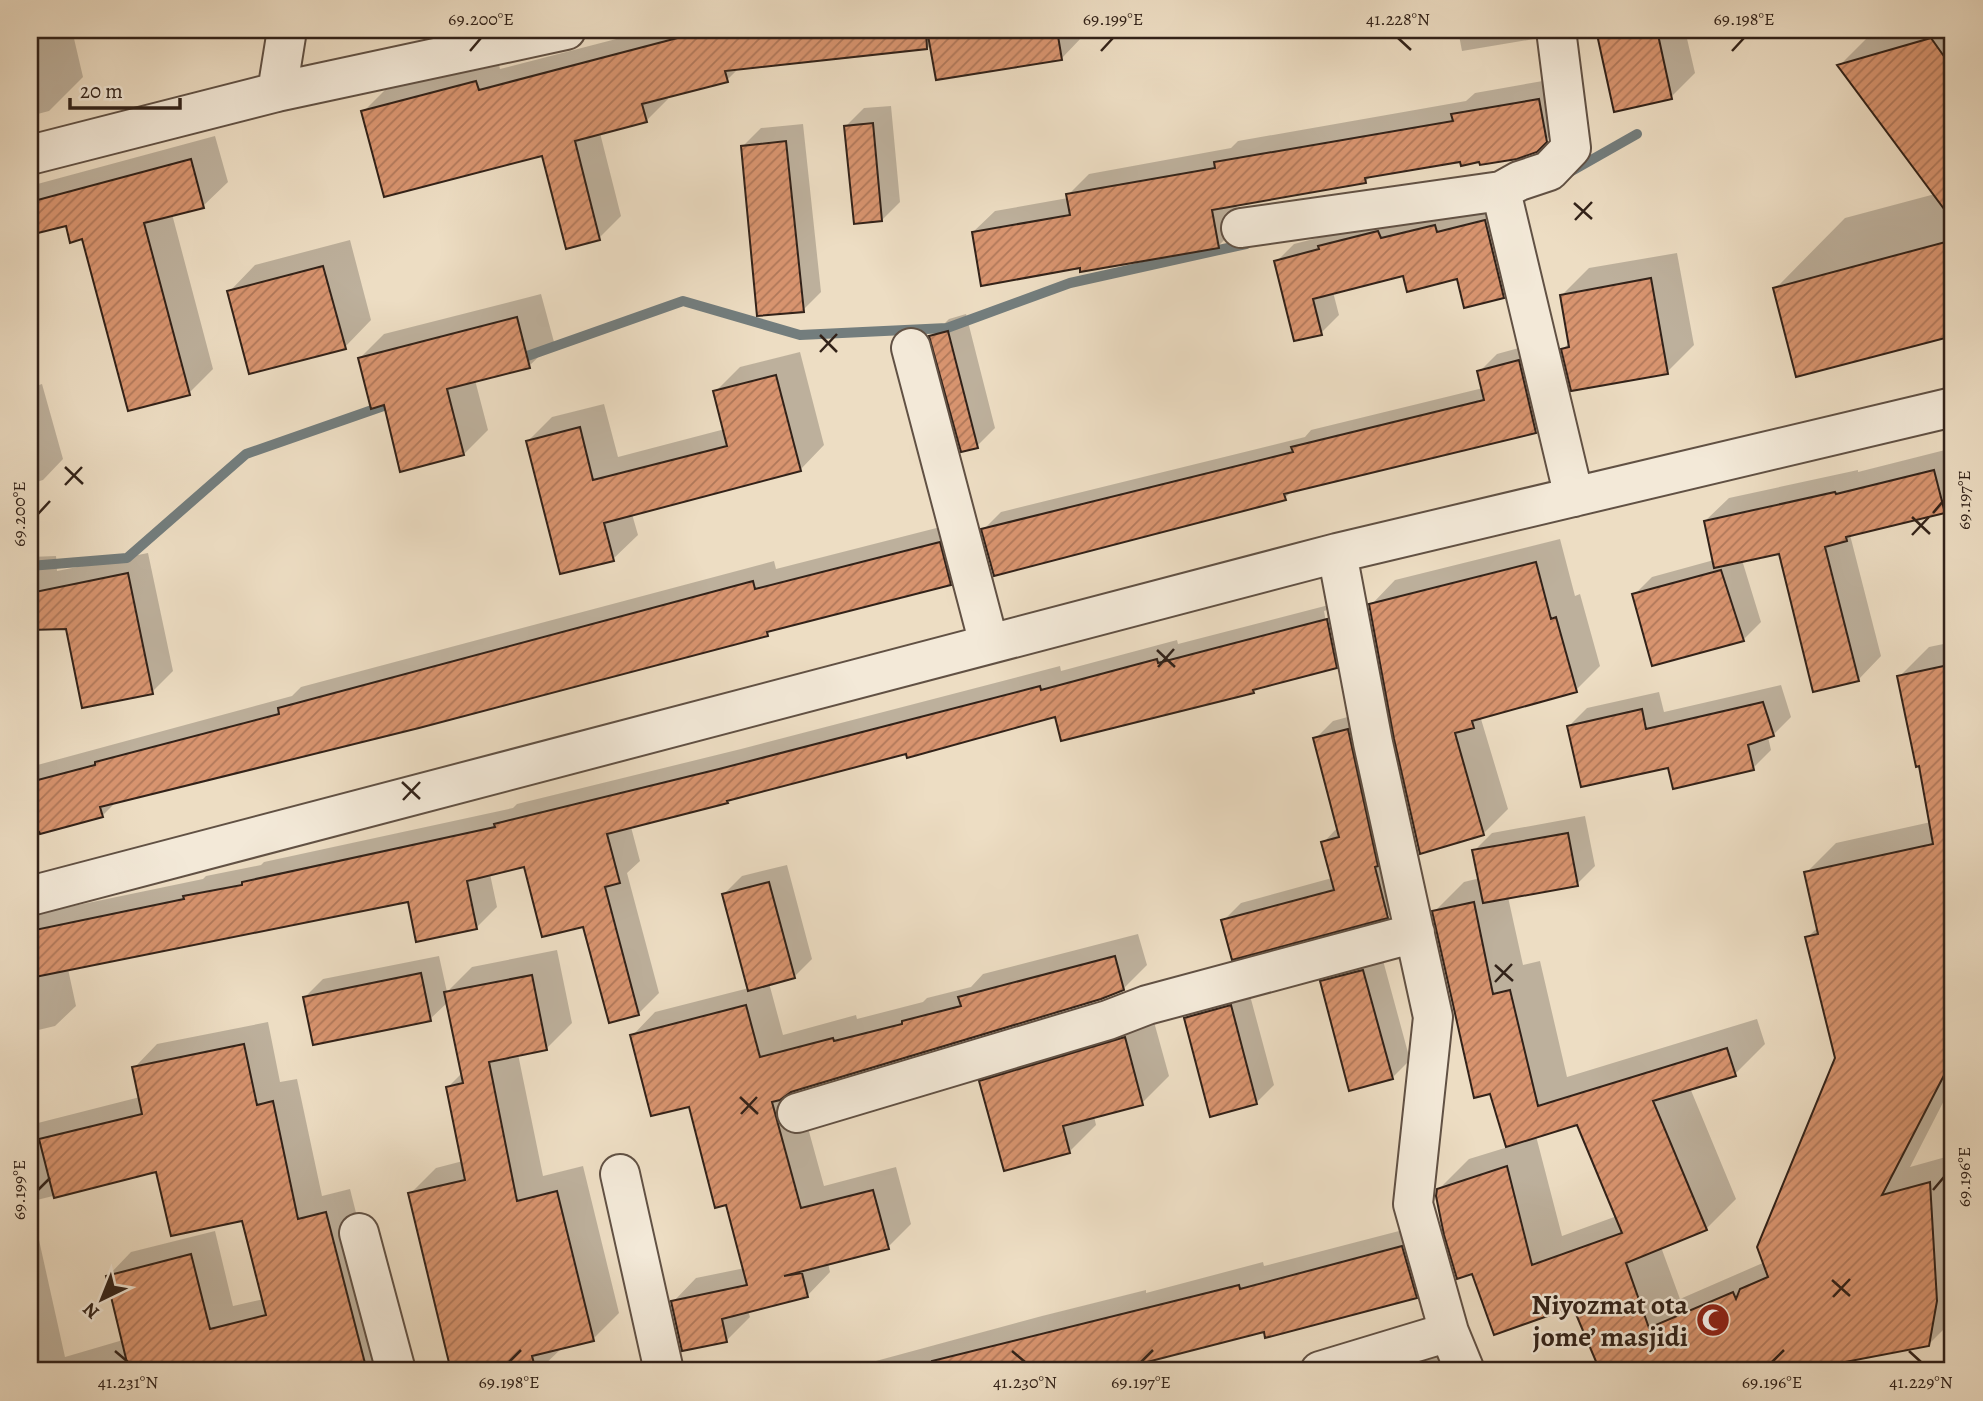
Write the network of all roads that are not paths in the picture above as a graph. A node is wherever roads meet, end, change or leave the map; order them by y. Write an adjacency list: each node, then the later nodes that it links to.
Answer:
1 (287, 30): 4 (street)
2 (566, 30): 4 (street)
3 (1556, 30): 6 (street)
4 (277, 92): 5 (street)
5 (30, 155)
6 (1501, 191): 7 (street); 10 (street)
7 (1241, 228)
8 (911, 348): 12 (street)
9 (1953, 407): 10 (street)
10 (1574, 497): 11 (street)
11 (1337, 553): 12 (street); 14 (street)
12 (989, 644): 13 (street)
13 (30, 896)
14 (1415, 933): 15 (street); 18 (street)
15 (797, 1113)
16 (620, 1174): 20 (street)
17 (359, 1233): 19 (street)
18 (1449, 1332): 21 (street); 22 (street)
19 (396, 1371)
20 (664, 1371)
21 (1320, 1371)
22 (1465, 1371)

